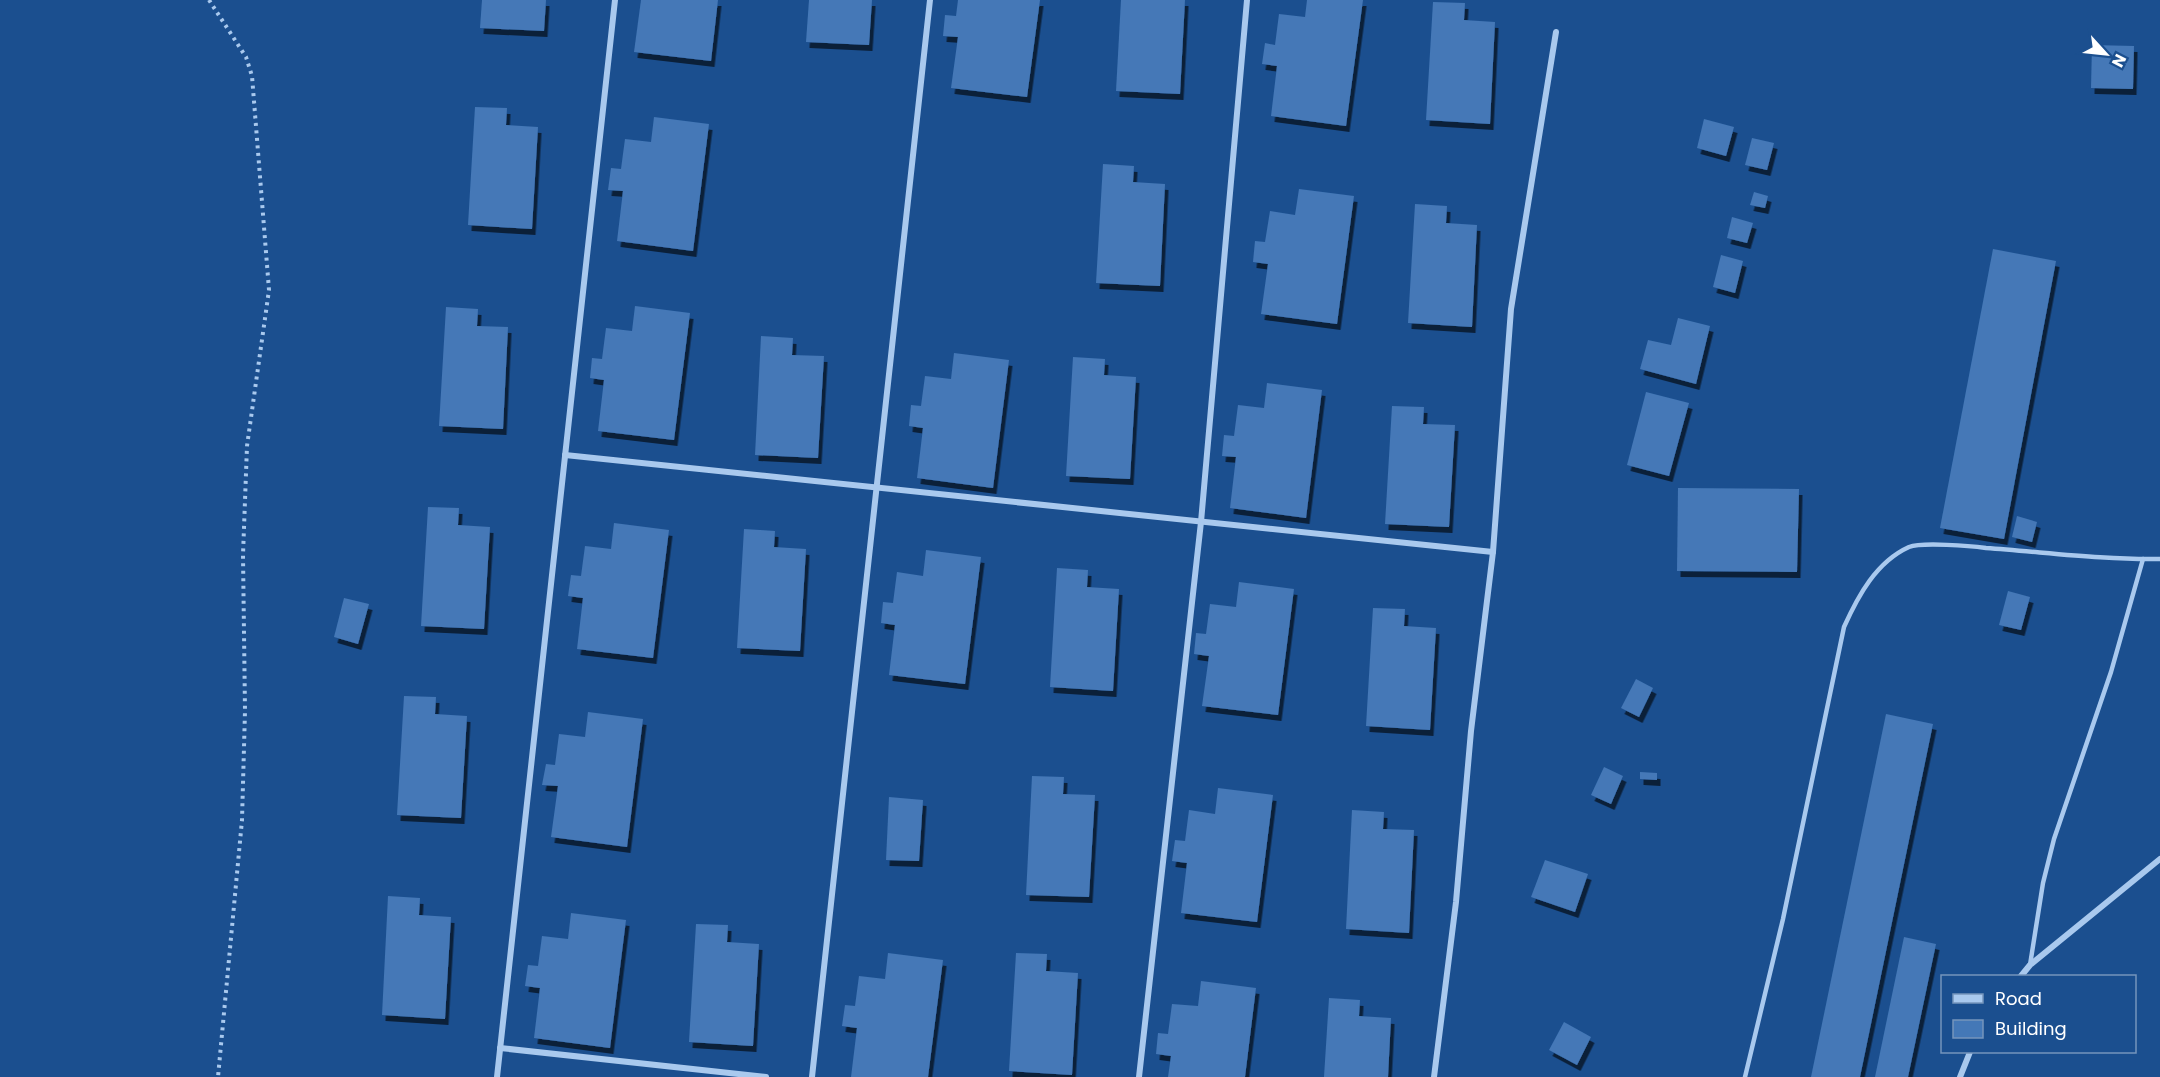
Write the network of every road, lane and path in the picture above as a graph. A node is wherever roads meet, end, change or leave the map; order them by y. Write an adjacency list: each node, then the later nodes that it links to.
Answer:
1 (209, 0): 17 (path)
2 (615, 0): 6 (street)
3 (930, 0): 7 (street)
4 (1247, 0): 8 (street)
5 (1556, 32): 9 (street)
6 (565, 455): 7 (street); 15 (street)
7 (876, 488): 8 (street); 20 (street)
8 (1201, 522): 9 (street); 21 (street)
9 (1493, 552): 22 (street)
10 (2143, 559): 11 (lane); 13 (lane); 23 (lane)
11 (2160, 559)
12 (2160, 859): 13 (street)
13 (2030, 965): 14 (street)
14 (2022, 975)
15 (500, 1048): 18 (street); 19 (street)
16 (1970, 1053): 24 (street)
17 (218, 1077)
18 (497, 1077)
19 (766, 1077)
20 (812, 1077)
21 (1139, 1077)
22 (1434, 1077)
23 (1745, 1077)
24 (1960, 1077)

